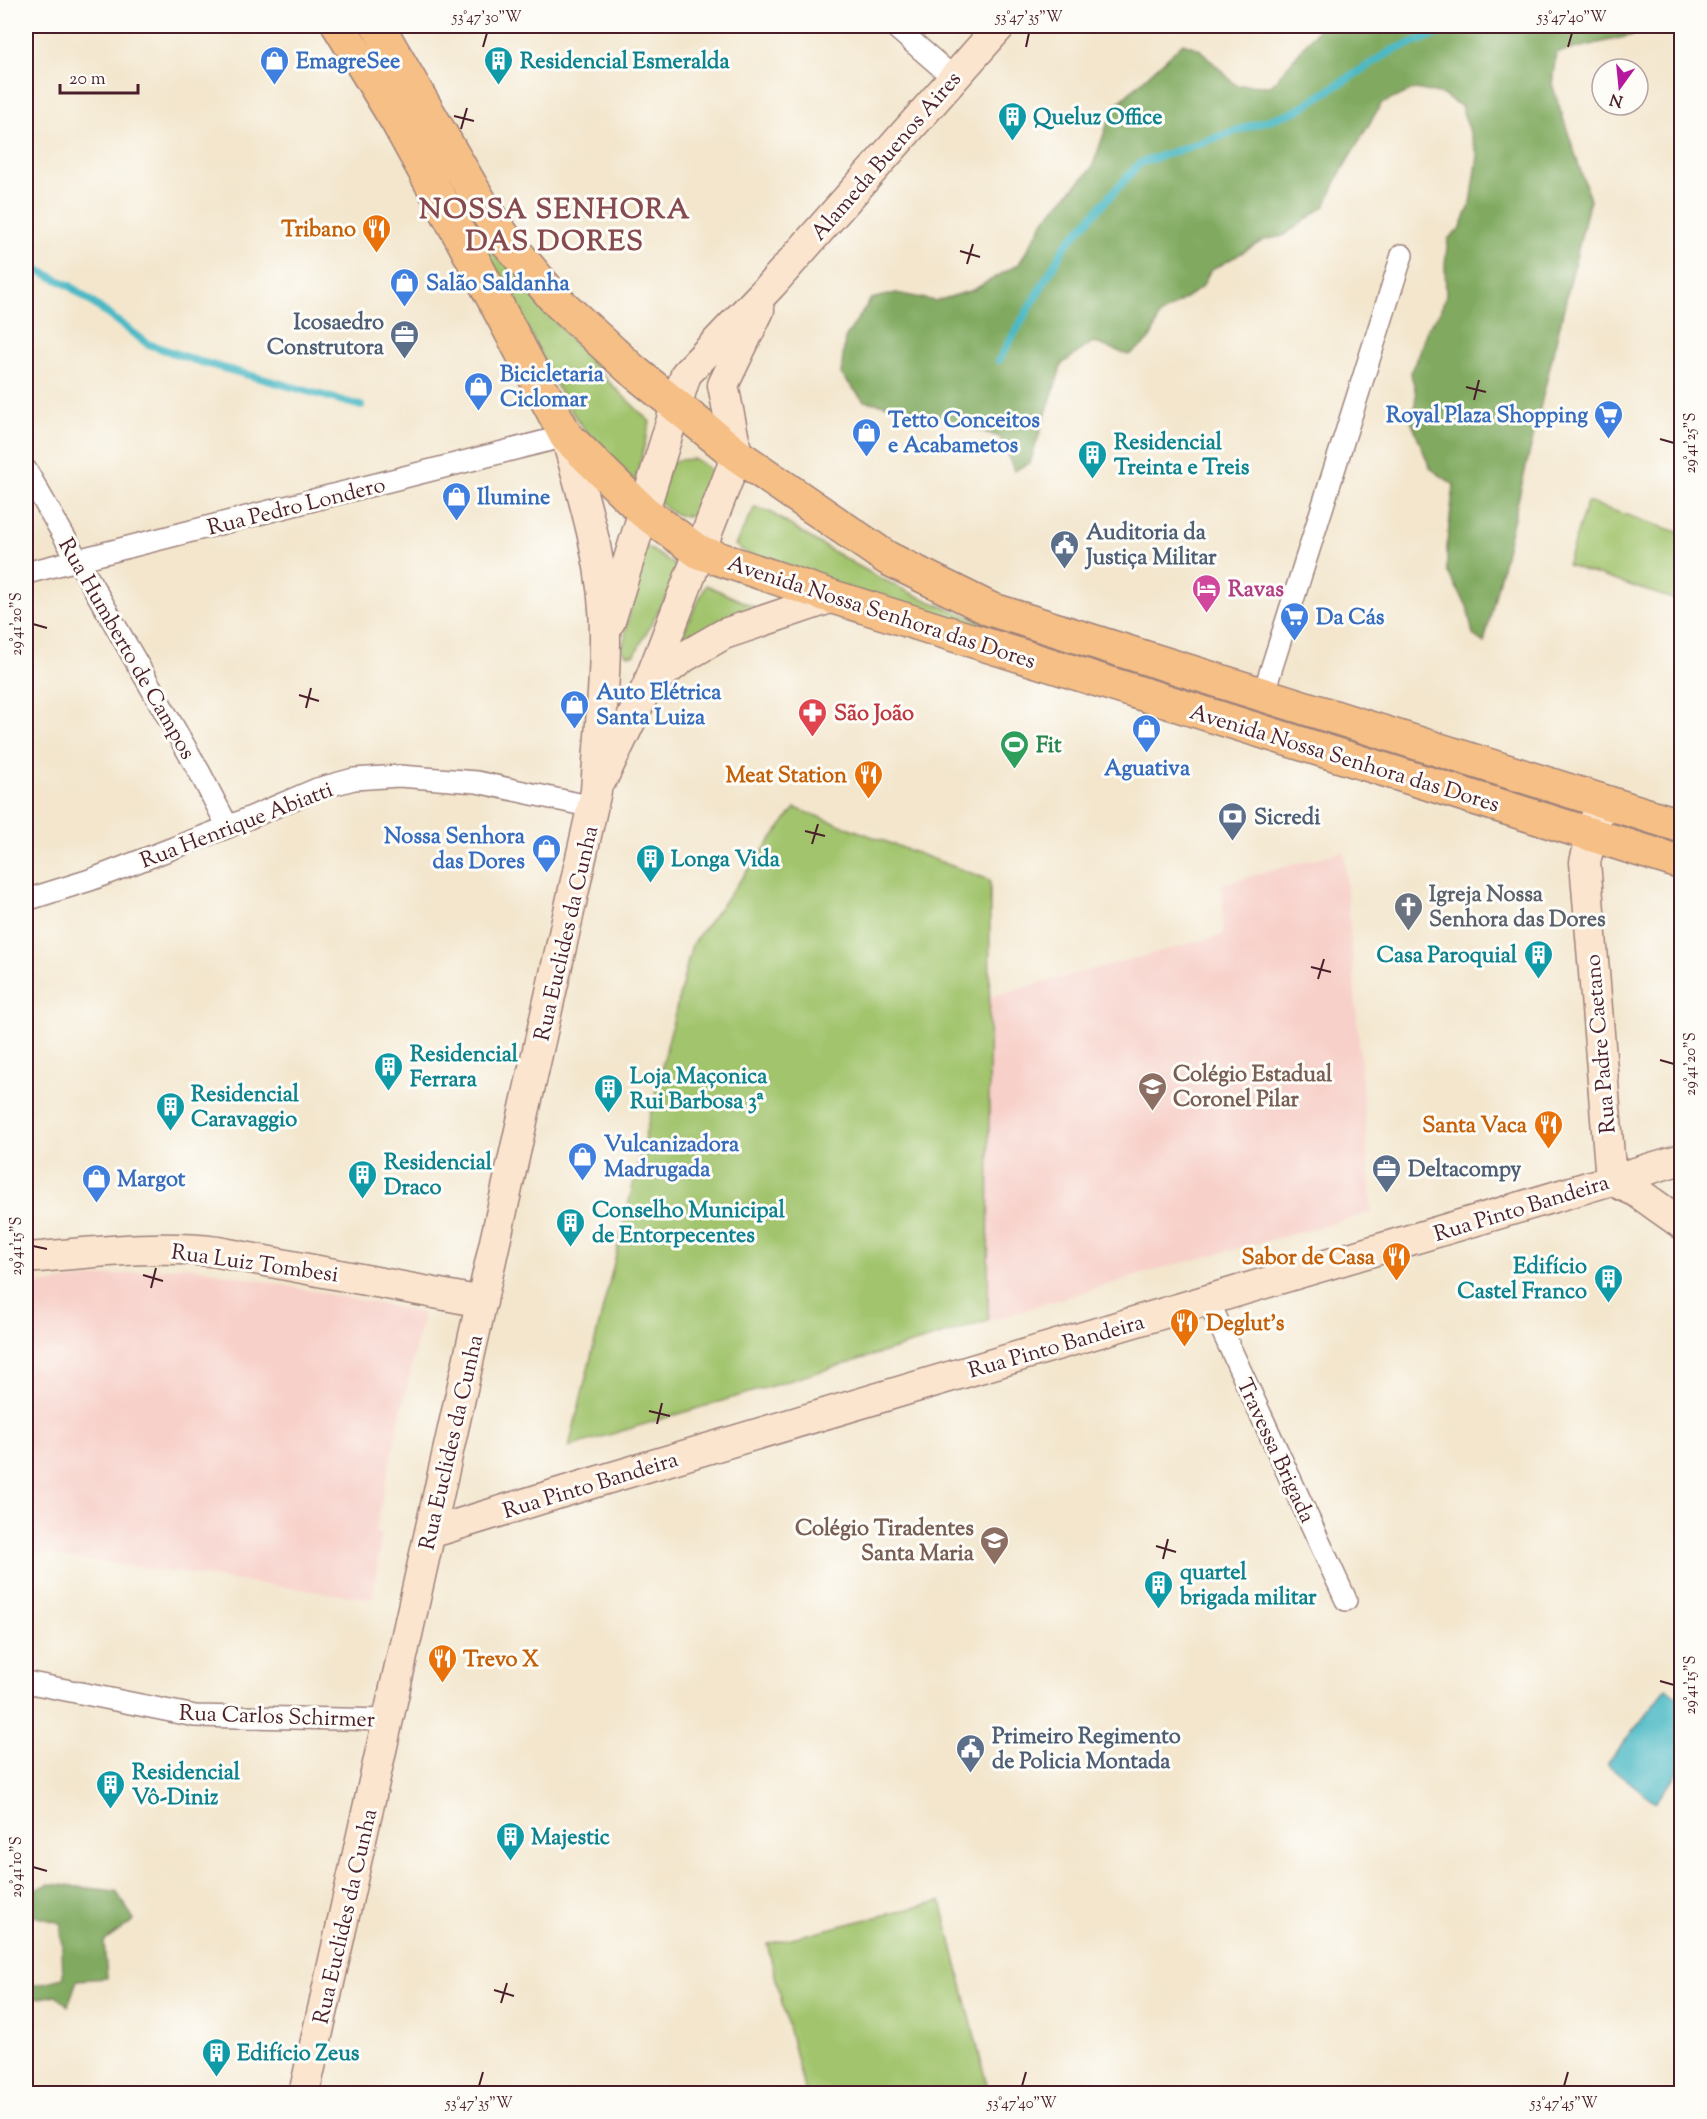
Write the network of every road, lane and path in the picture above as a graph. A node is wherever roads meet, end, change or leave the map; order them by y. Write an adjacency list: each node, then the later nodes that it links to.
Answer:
1 (339, 26): 9 (main road, Avenida Nossa Senhora das Dores)
2 (378, 26): 8 (main road, Avenida Nossa Senhora das Dores)
3 (894, 26): 5 (street)
4 (1000, 26): 5 (street, Alameda Buenos Aires)
5 (954, 78): 7 (street, Alameda Buenos Aires)
6 (1402, 255): 19 (street)
7 (771, 285): 8 (street, Alameda Buenos Aires); 10 (street, Alameda Buenos Aires)
8 (676, 407): 10 (main road, Avenida Nossa Senhora das Dores); 12 (street, Alameda Buenos Aires)
9 (566, 436): 12 (main road, Avenida Nossa Senhora das Dores); 14 (street, Rua Pedro Londero); 17 (street, Rua Euclides da Cunha)
10 (737, 455): 13 (street, Rua Euclides da Cunha); 19 (main road, Avenida Nossa Senhora das Dores)
11 (26, 470): 14 (street, Rua Humberto de Campos)
12 (644, 512): 13 (main road, Avenida Nossa Senhora das Dores); 17 (street, Rua Euclides da Cunha)
13 (699, 552): 16 (main road, Avenida Nossa Senhora das Dores); 18 (street, Rua Euclides da Cunha)
14 (77, 560): 15 (street, Rua Pedro Londero); 23 (street, Rua Humberto de Campos)
15 (26, 573)
16 (833, 597): 18 (street, Rua Euclides da Cunha); 24 (main road, Avenida Nossa Senhora das Dores)
17 (605, 638): 20 (street, Rua Euclides da Cunha)
18 (648, 685): 20 (street, Rua Euclides da Cunha)
19 (1263, 695): 21 (main road, Avenida Nossa Senhora das Dores)
20 (595, 799): 23 (street, Rua Henrique Abiatti); 32 (street, Rua Euclides da Cunha)
21 (1600, 802): 22 (main road, Avenida Nossa Senhora das Dores); 24 (street, Rua Padre Caetano)
22 (1682, 826)
23 (228, 827): 26 (street, Rua Henrique Abiatti)
24 (1592, 835): 25 (main road, Avenida Nossa Senhora das Dores); 28 (street, Rua Padre Caetano)
25 (1682, 863)
26 (26, 900)
27 (1682, 1159): 28 (street, Rua Pinto Bandeira)
28 (1611, 1180): 29 (street); 31 (street, Rua Pinto Bandeira)
29 (1682, 1224)
30 (26, 1258): 32 (street, Rua Luiz Tombesi)
31 (1208, 1300): 33 (street, Rua Pinto Bandeira); 34 (street, Travessa Brigada)
32 (482, 1302): 33 (street, Rua Euclides da Cunha)
33 (430, 1533): 36 (street, Rua Euclides da Cunha)
34 (1346, 1600)
35 (26, 1682): 36 (street, Rua Carlos Schirmer)
36 (388, 1720): 37 (street, Rua Euclides da Cunha)
37 (304, 2094)

